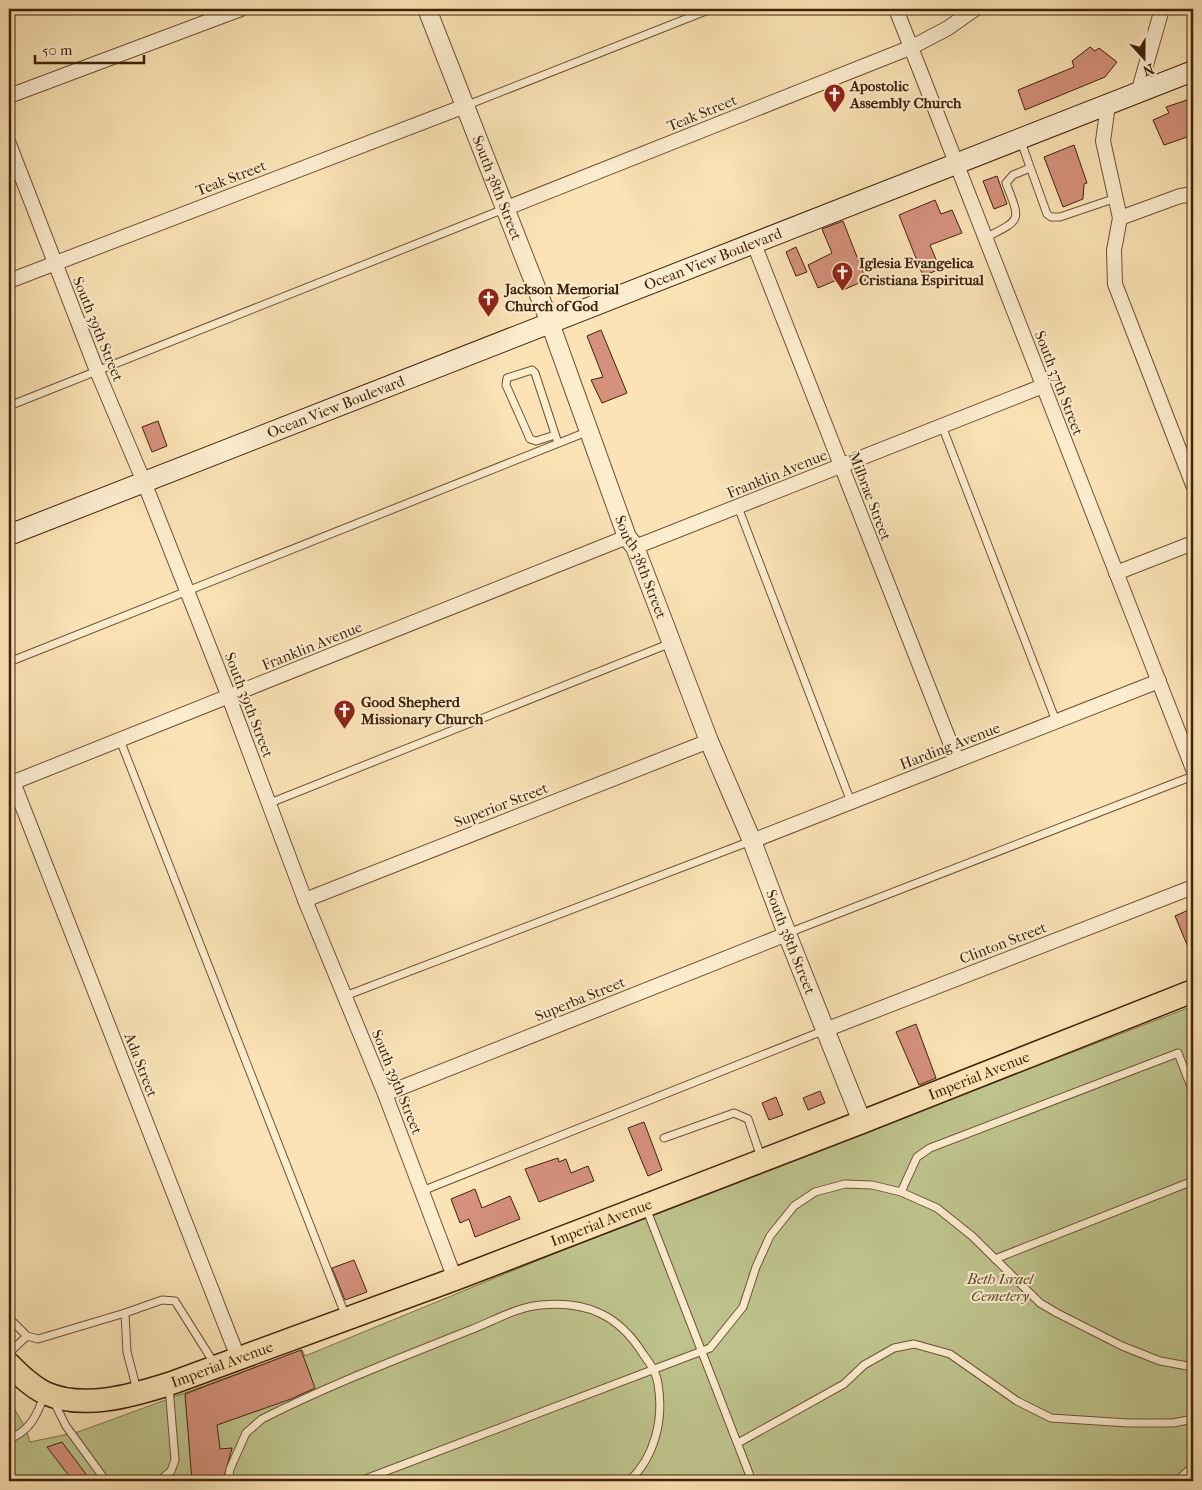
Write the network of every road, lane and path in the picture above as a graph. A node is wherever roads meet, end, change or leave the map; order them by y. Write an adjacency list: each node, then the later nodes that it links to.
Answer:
1 (241, 9): 10 (street)
2 (427, 9): 12 (street, South 38th Street)
3 (711, 9): 12 (lane)
4 (896, 9): 7 (street, South 37th Street)
5 (975, 9): 7 (street, Teak Street)
6 (1162, 9): 9 (street)
7 (912, 47): 15 (street, South 37th Street); 19 (street, Teak Street)
8 (1193, 71): 9 (main road, Ocean View Boulevard)
9 (1138, 93): 11 (main road, Ocean View Boulevard)
10 (9, 96)
11 (1108, 105): 13 (main road, Ocean View Boulevard); 18 (street)
12 (464, 106): 19 (street, South 38th Street); 23 (street, Teak Street)
13 (1020, 139): 15 (main road, Ocean View Boulevard); 16 (lane)
14 (9, 144): 23 (street, South 39th Street)
15 (956, 164): 21 (street, South 37th Street); 22 (main road, Ocean View Boulevard)
16 (1030, 168): 18 (lane); 21 (lane)
17 (1193, 194): 20 (street)
18 (1116, 198): 20 (street)
19 (504, 209): 25 (street, South 38th Street); 26 (lane)
20 (1120, 218): 35 (street)
21 (985, 238): 27 (street, South 37th Street)
22 (754, 244): 25 (main road, Ocean View Boulevard); 33 (street, Milbrae Street)
23 (54, 263): 24 (street, Teak Street); 26 (street, South 39th Street)
24 (9, 281)
25 (550, 324): 30 (street, South 38th Street); 34 (main road, Ocean View Boulevard)
26 (97, 372): 28 (lane); 34 (street, South 39th Street)
27 (1043, 386): 29 (street, Franklin Avenue); 40 (street, South 37th Street)
28 (9, 406)
29 (942, 426): 33 (street, Franklin Avenue); 46 (lane)
30 (589, 431): 32 (lane); 38 (street, South 38th Street)
31 (556, 435): 31 (lane); 32 (lane)
32 (558, 443): 41 (lane)
33 (841, 466): 36 (street, Franklin Avenue); 49 (street, Milbrae Street)
34 (144, 482): 37 (main road, Ocean View Boulevard); 41 (street, South 39th Street)
35 (1193, 485)
36 (738, 507): 38 (street, Franklin Avenue); 53 (lane)
37 (9, 535)
38 (631, 542): 42 (street, South 38th Street); 45 (street, Franklin Avenue)
39 (1193, 543): 40 (street)
40 (1116, 573): 44 (street, South 37th Street)
41 (188, 592): 43 (lane); 45 (street, South 39th Street)
42 (672, 643): 48 (street, South 38th Street); 54 (lane)
43 (9, 662)
44 (1159, 681): 46 (street, Harding Avenue); 50 (street, South 37th Street)
45 (229, 697): 47 (street, Franklin Avenue); 54 (street, South 39th Street)
46 (1056, 721): 49 (street, Harding Avenue)
47 (120, 740): 52 (street, Franklin Avenue); 75 (lane)
48 (709, 741): 55 (street, South 38th Street); 57 (street, Superior Street)
49 (957, 760): 53 (street, Harding Avenue)
50 (1193, 769)
51 (1193, 776): 58 (lane)
52 (11, 783): 79 (street, Ada Street)
53 (851, 802): 55 (street, Harding Avenue)
54 (270, 803): 57 (street, South 39th Street)
55 (752, 841): 58 (street, South 38th Street); 60 (lane)
56 (1193, 887): 61 (street, Clinton Street)
57 (305, 900): 60 (street, South 39th Street)
58 (786, 934): 61 (street, South 38th Street); 63 (street, Superba Street)
59 (1193, 991): 64 (main road, Imperial Avenue)
60 (345, 996): 63 (street, South 39th Street)
61 (825, 1030): 64 (street, South 38th Street); 68 (lane)
62 (1193, 1092): 69 (lane)
63 (385, 1094): 68 (street, South 39th Street)
64 (862, 1122): 66 (main road, Imperial Avenue)
65 (664, 1138): 66 (lane)
66 (762, 1160): 70 (main road, Imperial Avenue)
67 (1193, 1181): 71 (lane)
68 (422, 1191): 72 (street, South 39th Street)
69 (901, 1192): 71 (lane); 78 (lane)
70 (645, 1205): 72 (main road, Imperial Avenue); 78 (lane)
71 (996, 1259): 83 (lane)
72 (455, 1279): 75 (main road, Imperial Avenue)
73 (125, 1313): 76 (lane); 81 (lane); 86 (lane)
74 (9, 1318): 76 (lane)
75 (347, 1320): 79 (main road, Imperial Avenue)
76 (26, 1336): 77 (lane)
77 (9, 1353)
78 (701, 1353): 82 (lane); 89 (lane)
79 (239, 1360): 81 (main road, Imperial Avenue)
80 (9, 1364): 85 (main road, Imperial Avenue)
81 (216, 1368): 84 (main road, Imperial Avenue)
82 (653, 1368): 93 (lane); 94 (lane); 95 (lane)
83 (1193, 1368)
84 (169, 1384): 86 (main road, Imperial Avenue); 92 (lane)
85 (48, 1394): 86 (main road, Imperial Avenue); 88 (lane); 91 (lane)
86 (138, 1394)
87 (1193, 1419): 89 (lane)
88 (9, 1439)
89 (738, 1443): 96 (lane)
90 (1193, 1466): 97 (lane)
91 (106, 1481)
92 (159, 1481)
93 (228, 1481)
94 (360, 1481)
95 (629, 1481)
96 (752, 1481)
97 (1177, 1481)

